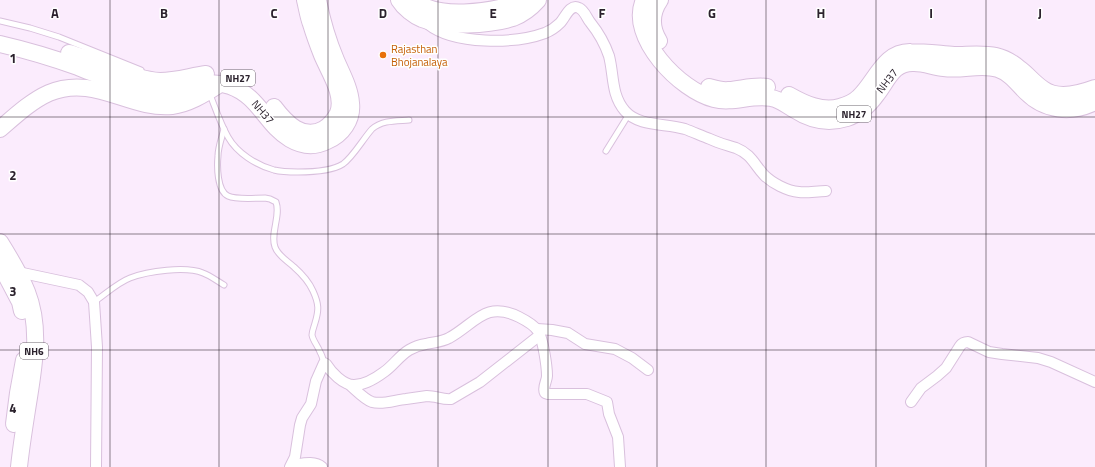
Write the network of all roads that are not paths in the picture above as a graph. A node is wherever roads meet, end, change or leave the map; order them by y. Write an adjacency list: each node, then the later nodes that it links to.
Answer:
1 (305, 0): 11 (highway, NH37 / NH27)
2 (318, 0): 11 (highway, NH37 / NH27)
3 (399, 0): 9 (highway)
4 (415, 0): 5 (highway)
5 (520, 0)
6 (538, 0): 9 (highway)
7 (644, 0): 19 (highway, NH37 / NH27)
8 (660, 0): 18 (highway, NH37 / NH27)
9 (422, 19): 20 (street)
10 (0, 21): 14 (lane)
11 (316, 21): 16 (highway, NH37 / NH27); 17 (highway, NH37 / NH27)
12 (0, 32): 16 (highway, NH37 / NH27)
13 (0, 44): 17 (highway, NH37 / NH27)
14 (144, 71)
15 (150, 74): 16 (lane)
16 (167, 80)
17 (215, 87): 22 (highway); 23 (lane)
18 (1095, 88)
19 (1095, 102)
20 (629, 114): 24 (lane); 25 (street)
21 (409, 120): 23 (lane)
22 (0, 129)
23 (224, 129): 32 (lane)
24 (606, 151)
25 (826, 191)
26 (0, 242): 28 (highway, NH6)
27 (0, 264): 38 (highway, NH6)
28 (18, 272): 30 (street); 39 (highway, NH6)
29 (224, 285): 30 (lane)
30 (94, 302): 40 (street)
31 (538, 332): 33 (street); 35 (street); 35 (street); 42 (street)
32 (324, 363): 35 (street); 37 (street)
33 (648, 370)
34 (1095, 382): 36 (street)
35 (350, 385)
36 (911, 402)
37 (291, 466): 41 (street)
38 (9, 467)
39 (19, 467)
40 (96, 467)
41 (322, 467)
42 (620, 467)

